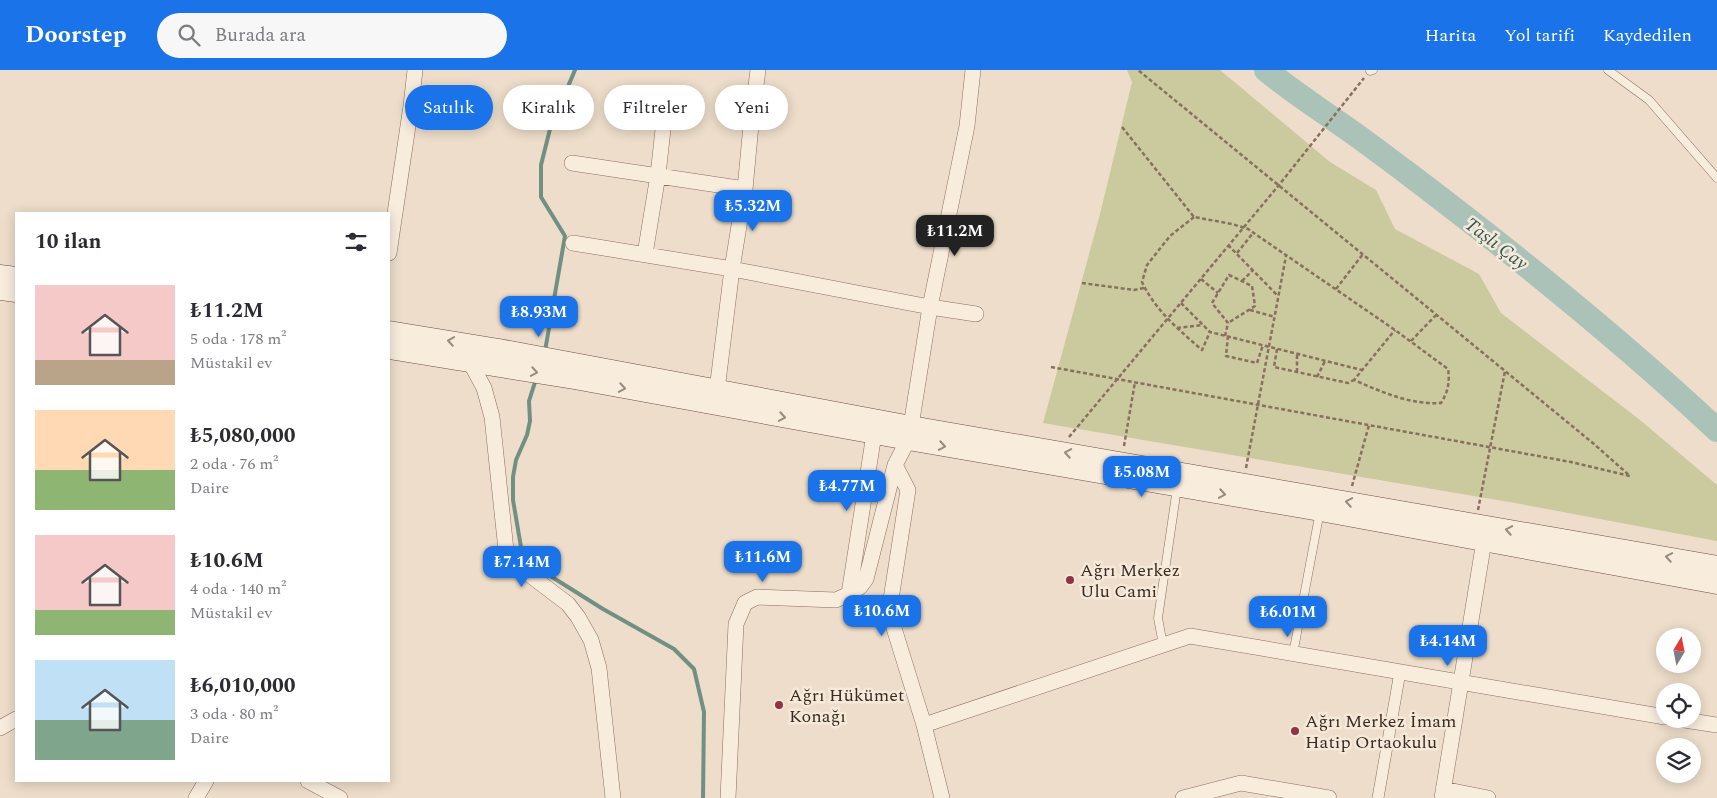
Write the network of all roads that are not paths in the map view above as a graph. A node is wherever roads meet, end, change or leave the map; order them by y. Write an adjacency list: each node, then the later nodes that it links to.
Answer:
1 (415, 70): 11 (street)
2 (758, 70): 9 (street)
3 (973, 70): 18 (street)
4 (1608, 70): 8 (lane)
5 (663, 130): 7 (street)
6 (572, 163): 7 (street)
7 (658, 176): 9 (street); 12 (street)
8 (1717, 178)
9 (745, 188): 13 (street)
10 (572, 242): 12 (street)
11 (390, 246)
12 (645, 254): 13 (street)
13 (732, 269): 18 (street); 25 (street)
14 (0, 274): 15 (main road)
15 (15, 277)
16 (0, 290): 17 (main road)
17 (15, 292)
18 (930, 307): 19 (street); 26 (street)
19 (976, 314)
20 (390, 331): 22 (main road, one-way to 20)
21 (390, 349): 23 (main road)
22 (497, 357): 23 (main road); 24 (main road)
23 (470, 362): 51 (street)
24 (574, 370): 25 (main road); 27 (main road, one-way to 27)
25 (717, 390): 26 (main road)
26 (910, 433): 27 (main road); 28 (street); 29 (main road, one-way to 29); 31 (main road, one-way to 26)
27 (874, 434): 34 (street)
28 (895, 465): 34 (street); 42 (street)
29 (1177, 486): 30 (main road, one-way to 30); 35 (lane)
30 (1320, 511): 31 (main road); 36 (lane)
31 (1480, 532): 32 (main road, one-way to 31); 33 (main road); 38 (street)
32 (1717, 566)
33 (1717, 584)
34 (850, 594): 52 (street)
35 (1163, 645): 36 (street); 42 (street)
36 (1293, 654): 37 (street)
37 (1400, 672): 38 (street); 56 (street)
38 (1461, 682): 39 (street); 47 (street)
39 (1656, 714)
40 (15, 720): 44 (street)
41 (1701, 723): 43 (street)
42 (924, 725): 53 (street)
43 (1717, 725)
44 (0, 728)
45 (205, 782): 49 (street)
46 (310, 782): 50 (street)
47 (1442, 794): 57 (street)
48 (1308, 796): 54 (street); 55 (street)
49 (196, 798)
50 (340, 798)
51 (613, 798)
52 (728, 798)
53 (942, 798)
54 (1183, 798)
55 (1329, 798)
56 (1378, 798)
57 (1488, 798)

